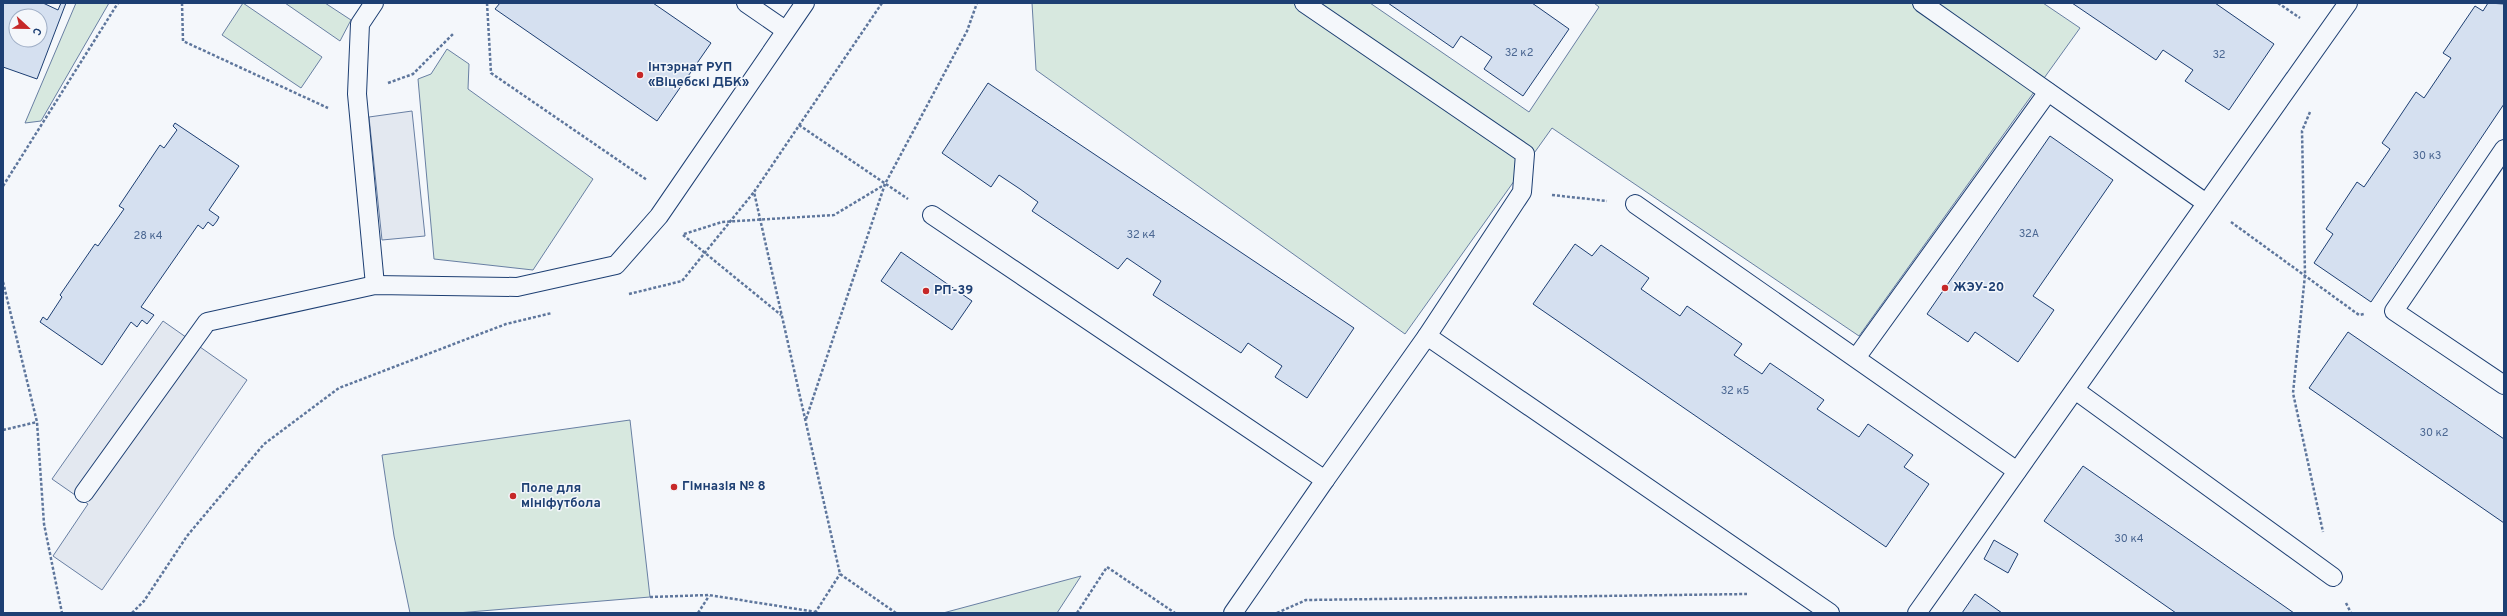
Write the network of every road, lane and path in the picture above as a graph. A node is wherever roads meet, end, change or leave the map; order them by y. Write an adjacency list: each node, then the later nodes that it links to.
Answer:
1 (118, 3): 21 (path)
2 (182, 3): 17 (path)
3 (374, 3): 17 (lane)
4 (487, 3): 24 (path)
5 (746, 3): 12 (lane)
6 (805, 3): 12 (lane)
7 (882, 3): 18 (path)
8 (977, 3): 20 (path)
9 (1304, 3): 23 (lane)
10 (1922, 3): 15 (lane)
11 (2348, 3): 25 (lane)
12 (785, 30): 24 (lane)
13 (454, 33): 14 (path)
14 (412, 74)
15 (2048, 92): 25 (lane); 41 (lane)
16 (2311, 110): 33 (path)
17 (360, 122): 35 (lane)
18 (799, 126): 20 (path); 22 (path)
19 (2504, 148): 38 (lane)
20 (885, 184): 27 (path); 29 (path); 44 (path)
21 (3, 186)
22 (754, 192): 29 (path); 30 (path)
23 (1522, 192): 26 (path); 40 (lane)
24 (672, 197): 28 (lane)
25 (2206, 203): 33 (path); 43 (lane)
26 (1635, 204): 41 (lane)
27 (932, 215): 48 (lane)
28 (659, 216): 31 (path); 35 (lane)
29 (760, 220): 30 (path); 39 (path)
30 (730, 222): 31 (path); 32 (path)
31 (683, 235): 32 (path)
32 (705, 253): 36 (path); 39 (path)
33 (2305, 275): 38 (path); 51 (path)
34 (3, 282): 45 (path)
35 (375, 285): 49 (lane)
36 (621, 296)
37 (560, 311): 56 (path)
38 (2394, 311): 42 (lane)
39 (782, 315): 44 (path)
40 (1427, 336): 48 (lane); 64 (lane)
41 (1856, 358): 47 (lane)
42 (2504, 385)
43 (2074, 390): 47 (lane); 51 (lane)
44 (805, 421): 50 (path)
45 (37, 422): 46 (path); 55 (path)
46 (3, 430)
47 (2017, 471): 65 (lane)
48 (1324, 480): 62 (lane)
49 (84, 493)
50 (840, 574): 58 (path); 59 (path)
51 (2333, 577)
52 (1752, 594): 63 (path)
53 (709, 595): 54 (path); 57 (path); 58 (path)
54 (650, 597)
55 (62, 613)
56 (132, 613)
57 (698, 613)
58 (815, 613)
59 (896, 613)
60 (1077, 613): 61 (path)
61 (1175, 613)
62 (1233, 613)
63 (1277, 613)
64 (1830, 613)
65 (1917, 613)

